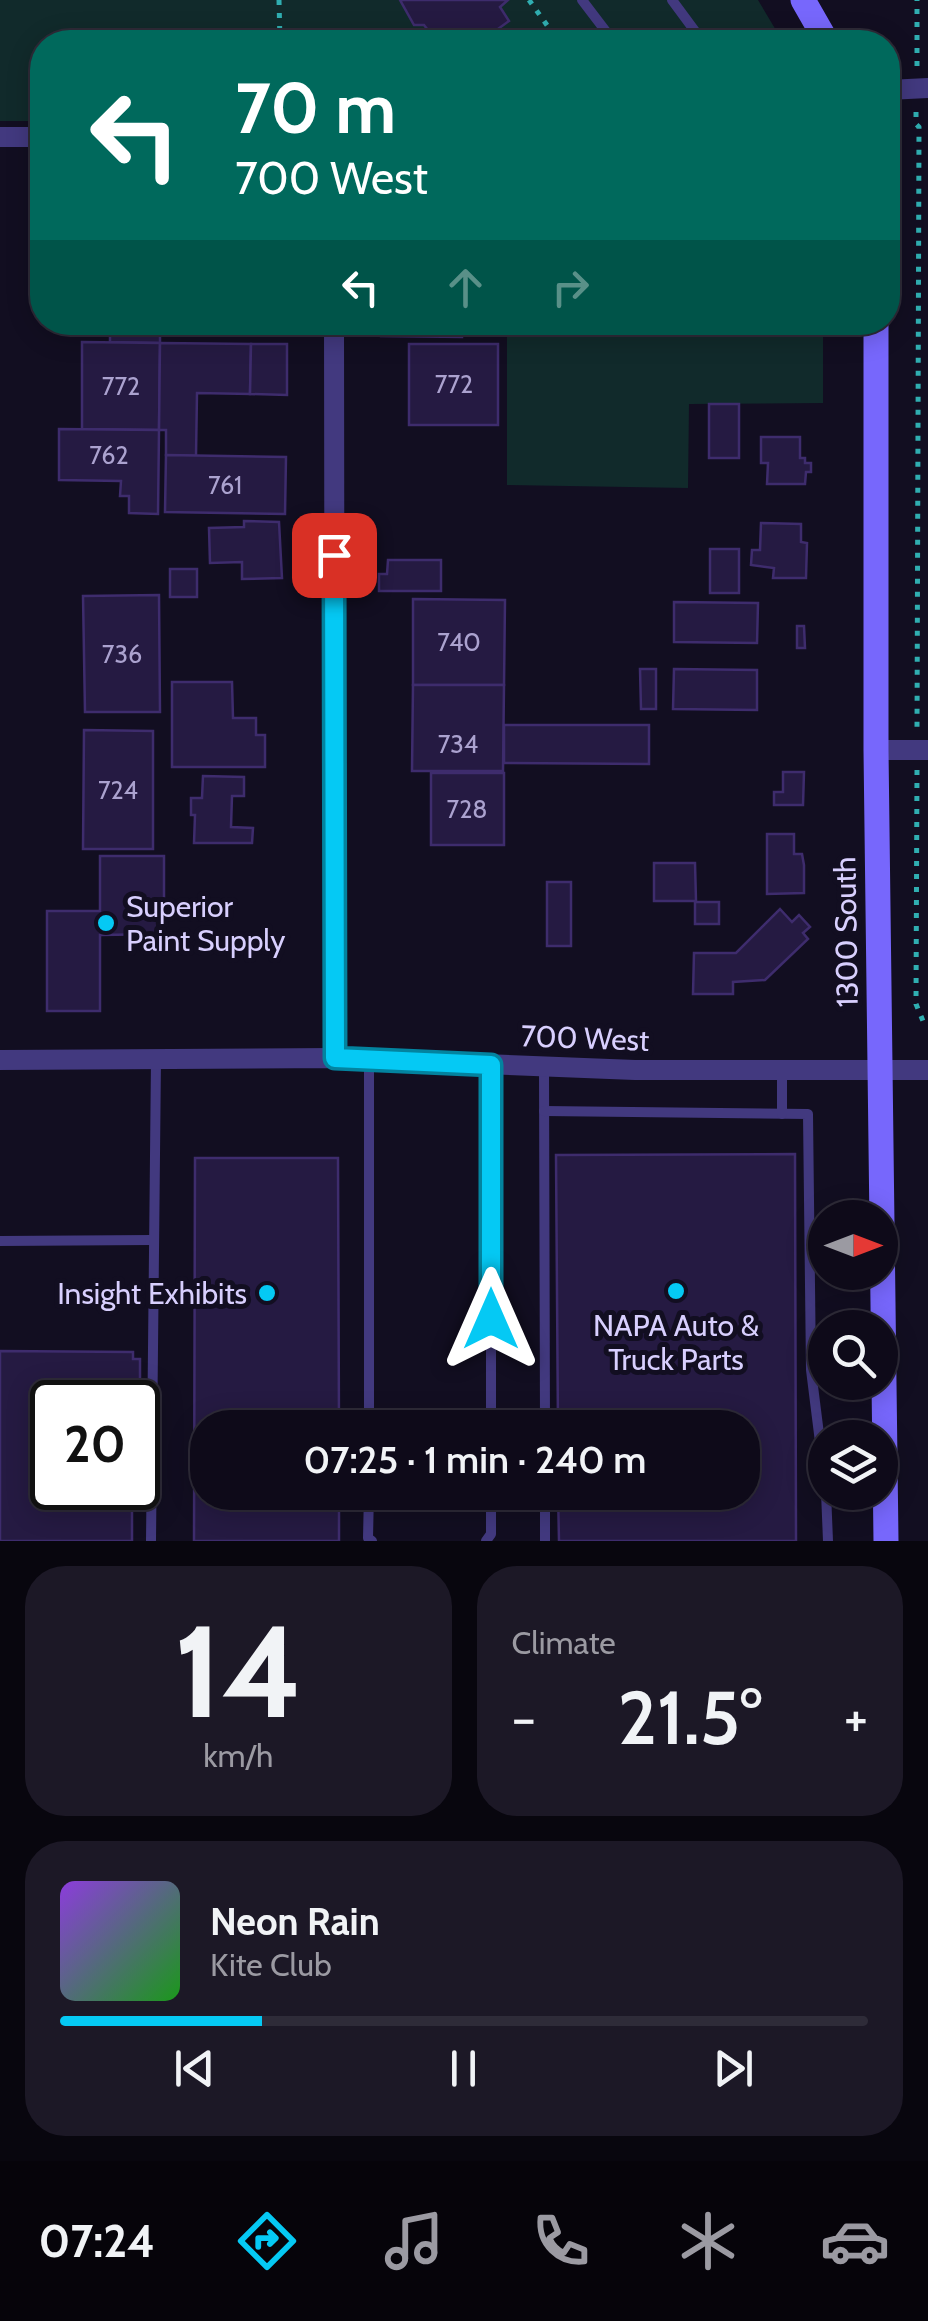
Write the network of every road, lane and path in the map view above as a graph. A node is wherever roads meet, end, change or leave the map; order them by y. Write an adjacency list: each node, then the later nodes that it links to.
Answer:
1 (279, 0): 7 (path)
2 (529, 0): 8 (path)
3 (582, 0): 9 (lane)
4 (672, 0): 10 (lane)
5 (803, 0): 11 (main road)
6 (916, 0): 12 (path)
7 (280, 30)
8 (550, 30)
9 (605, 30)
10 (693, 30)
11 (820, 30)
12 (922, 80)
13 (916, 124): 19 (path)
14 (0, 137): 15 (street)
15 (30, 137)
16 (334, 335): 22 (street)
17 (876, 335): 18 (main road, 1300 South)
18 (876, 750): 19 (street); 29 (main road, 1300 South)
19 (922, 750): 20 (path)
20 (923, 1021)
21 (156, 1058): 22 (street, 700 West); 23 (street, 700 West); 32 (lane)
22 (335, 1058): 24 (street, 700 West)
23 (0, 1060)
24 (369, 1060): 25 (street, 700 West); 34 (lane)
25 (491, 1065): 26 (street, 700 West); 35 (lane)
26 (544, 1068): 28 (street, 700 West); 30 (lane)
27 (928, 1070): 29 (street, 700 West)
28 (782, 1071): 29 (street, 700 West); 31 (lane)
29 (880, 1072): 47 (main road, 1300 South)
30 (544, 1111): 31 (lane); 36 (lane)
31 (782, 1114): 37 (lane)
32 (152, 1240): 33 (lane); 42 (lane)
33 (0, 1241)
34 (368, 1410)
35 (491, 1410)
36 (544, 1410)
37 (818, 1420)
38 (368, 1510): 43 (lane)
39 (491, 1510): 44 (lane)
40 (544, 1510): 45 (lane)
41 (827, 1510): 46 (lane)
42 (151, 1541)
43 (372, 1541)
44 (486, 1541)
45 (544, 1541)
46 (828, 1541)
47 (886, 1541)

